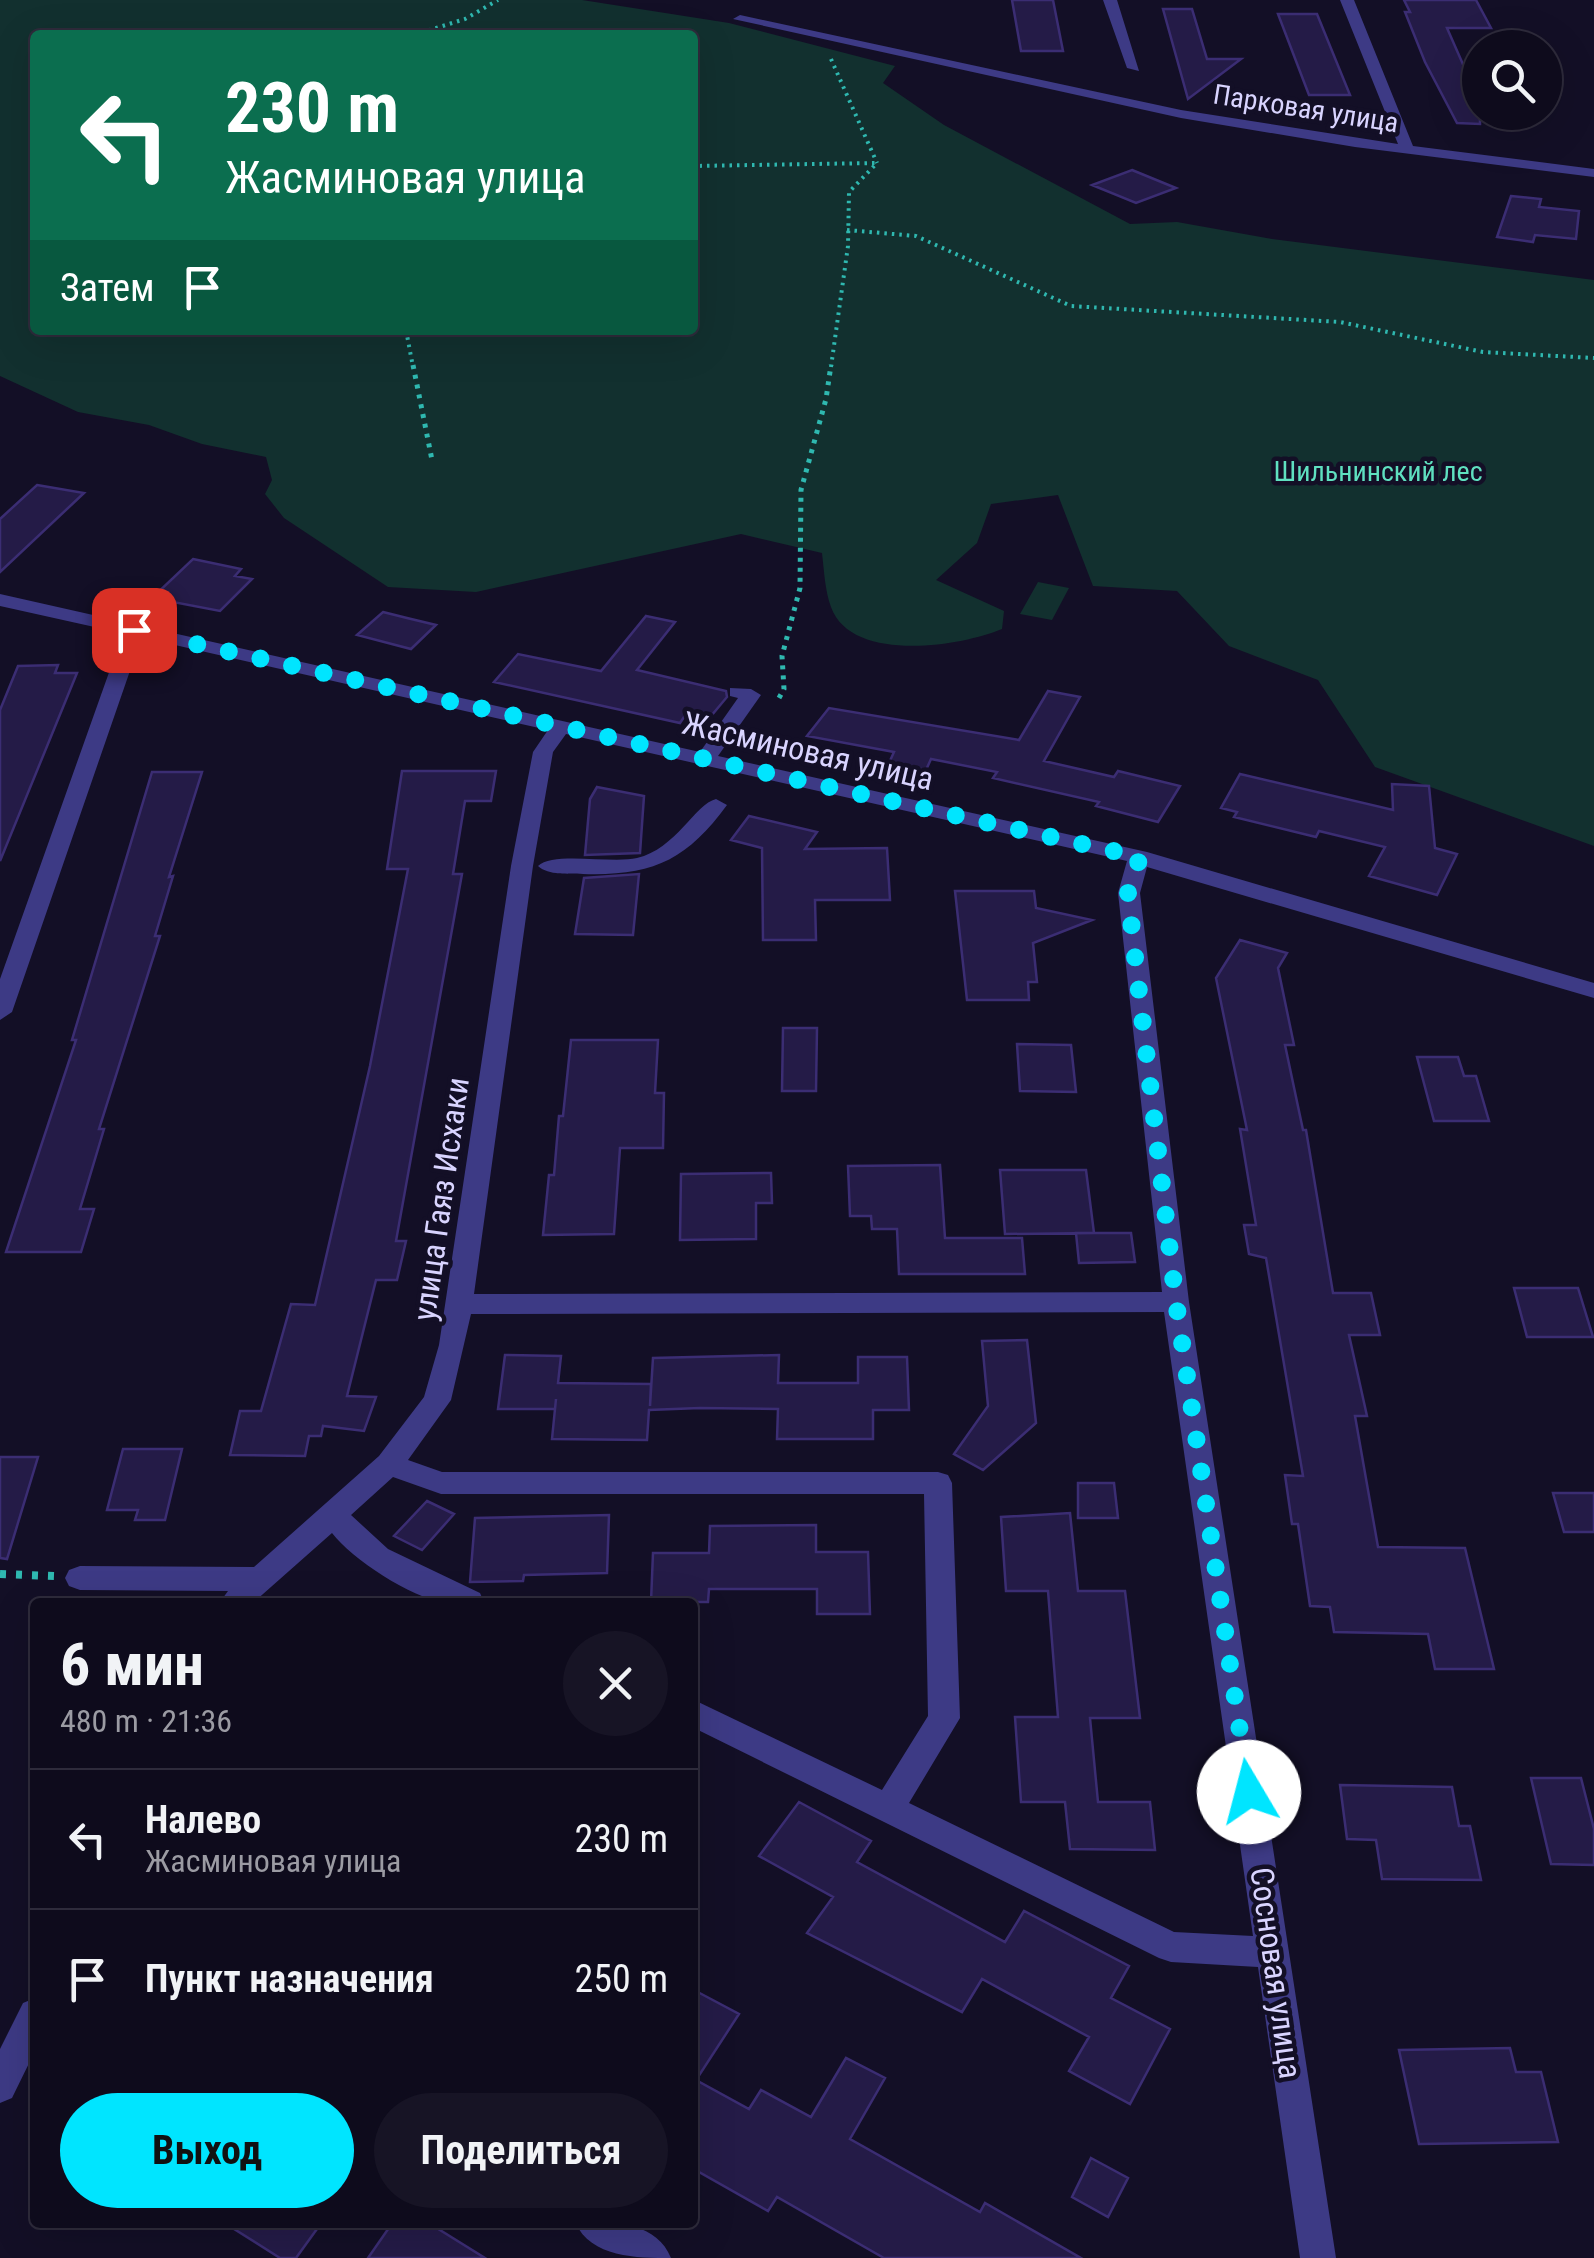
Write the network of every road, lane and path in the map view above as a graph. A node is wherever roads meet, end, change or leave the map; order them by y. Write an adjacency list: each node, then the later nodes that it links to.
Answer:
1 (498, 0): 5 (path)
2 (1110, 0): 7 (street)
3 (1347, 0): 8 (street)
4 (740, 19): 6 (street, Парковая улица)
5 (430, 30)
6 (821, 36): 8 (street, Парковая улица); 9 (path)
7 (1134, 68)
8 (1407, 149): 11 (street, Парковая улица)
9 (877, 163): 10 (path); 12 (path)
10 (698, 166)
11 (1594, 173)
12 (847, 230): 14 (path); 19 (path)
13 (407, 335): 15 (path)
14 (1594, 358)
15 (432, 460)
16 (0, 600): 17 (street, Жасминовая улица)
17 (148, 634): 20 (street, Жасминовая улица); 26 (street)
18 (737, 692): 21 (street)
19 (773, 712)
20 (560, 728): 21 (street, Жасминовая улица); 28 (street, улица Гаяз Исхаки)
21 (704, 761): 23 (street, Жасминовая улица)
22 (716, 804): 24 (street)
23 (1140, 857): 25 (street, Жасминовая улица); 27 (street, Сосновая улица)
24 (549, 866)
25 (1594, 991)
26 (0, 1012)
27 (1176, 1302): 28 (street); 38 (street, Сосновая улица)
28 (459, 1304): 29 (street, улица Гаяз Исхаки)
29 (389, 1464): 30 (street, улица Гаяз Исхаки); 37 (street)
30 (335, 1515): 33 (street, улица Гаяз Исхаки); 35 (street)
31 (0, 1574): 32 (path)
32 (80, 1578): 33 (street)
33 (264, 1579): 34 (street, улица Гаяз Исхаки)
34 (240, 1598)
35 (462, 1598)
36 (698, 1715): 37 (street)
37 (888, 1808): 38 (street)
38 (1272, 1951): 43 (street, Сосновая улица)
39 (30, 2024): 40 (street)
40 (0, 2086)
41 (603, 2228): 42 (street)
42 (653, 2258)
43 (1318, 2258)

